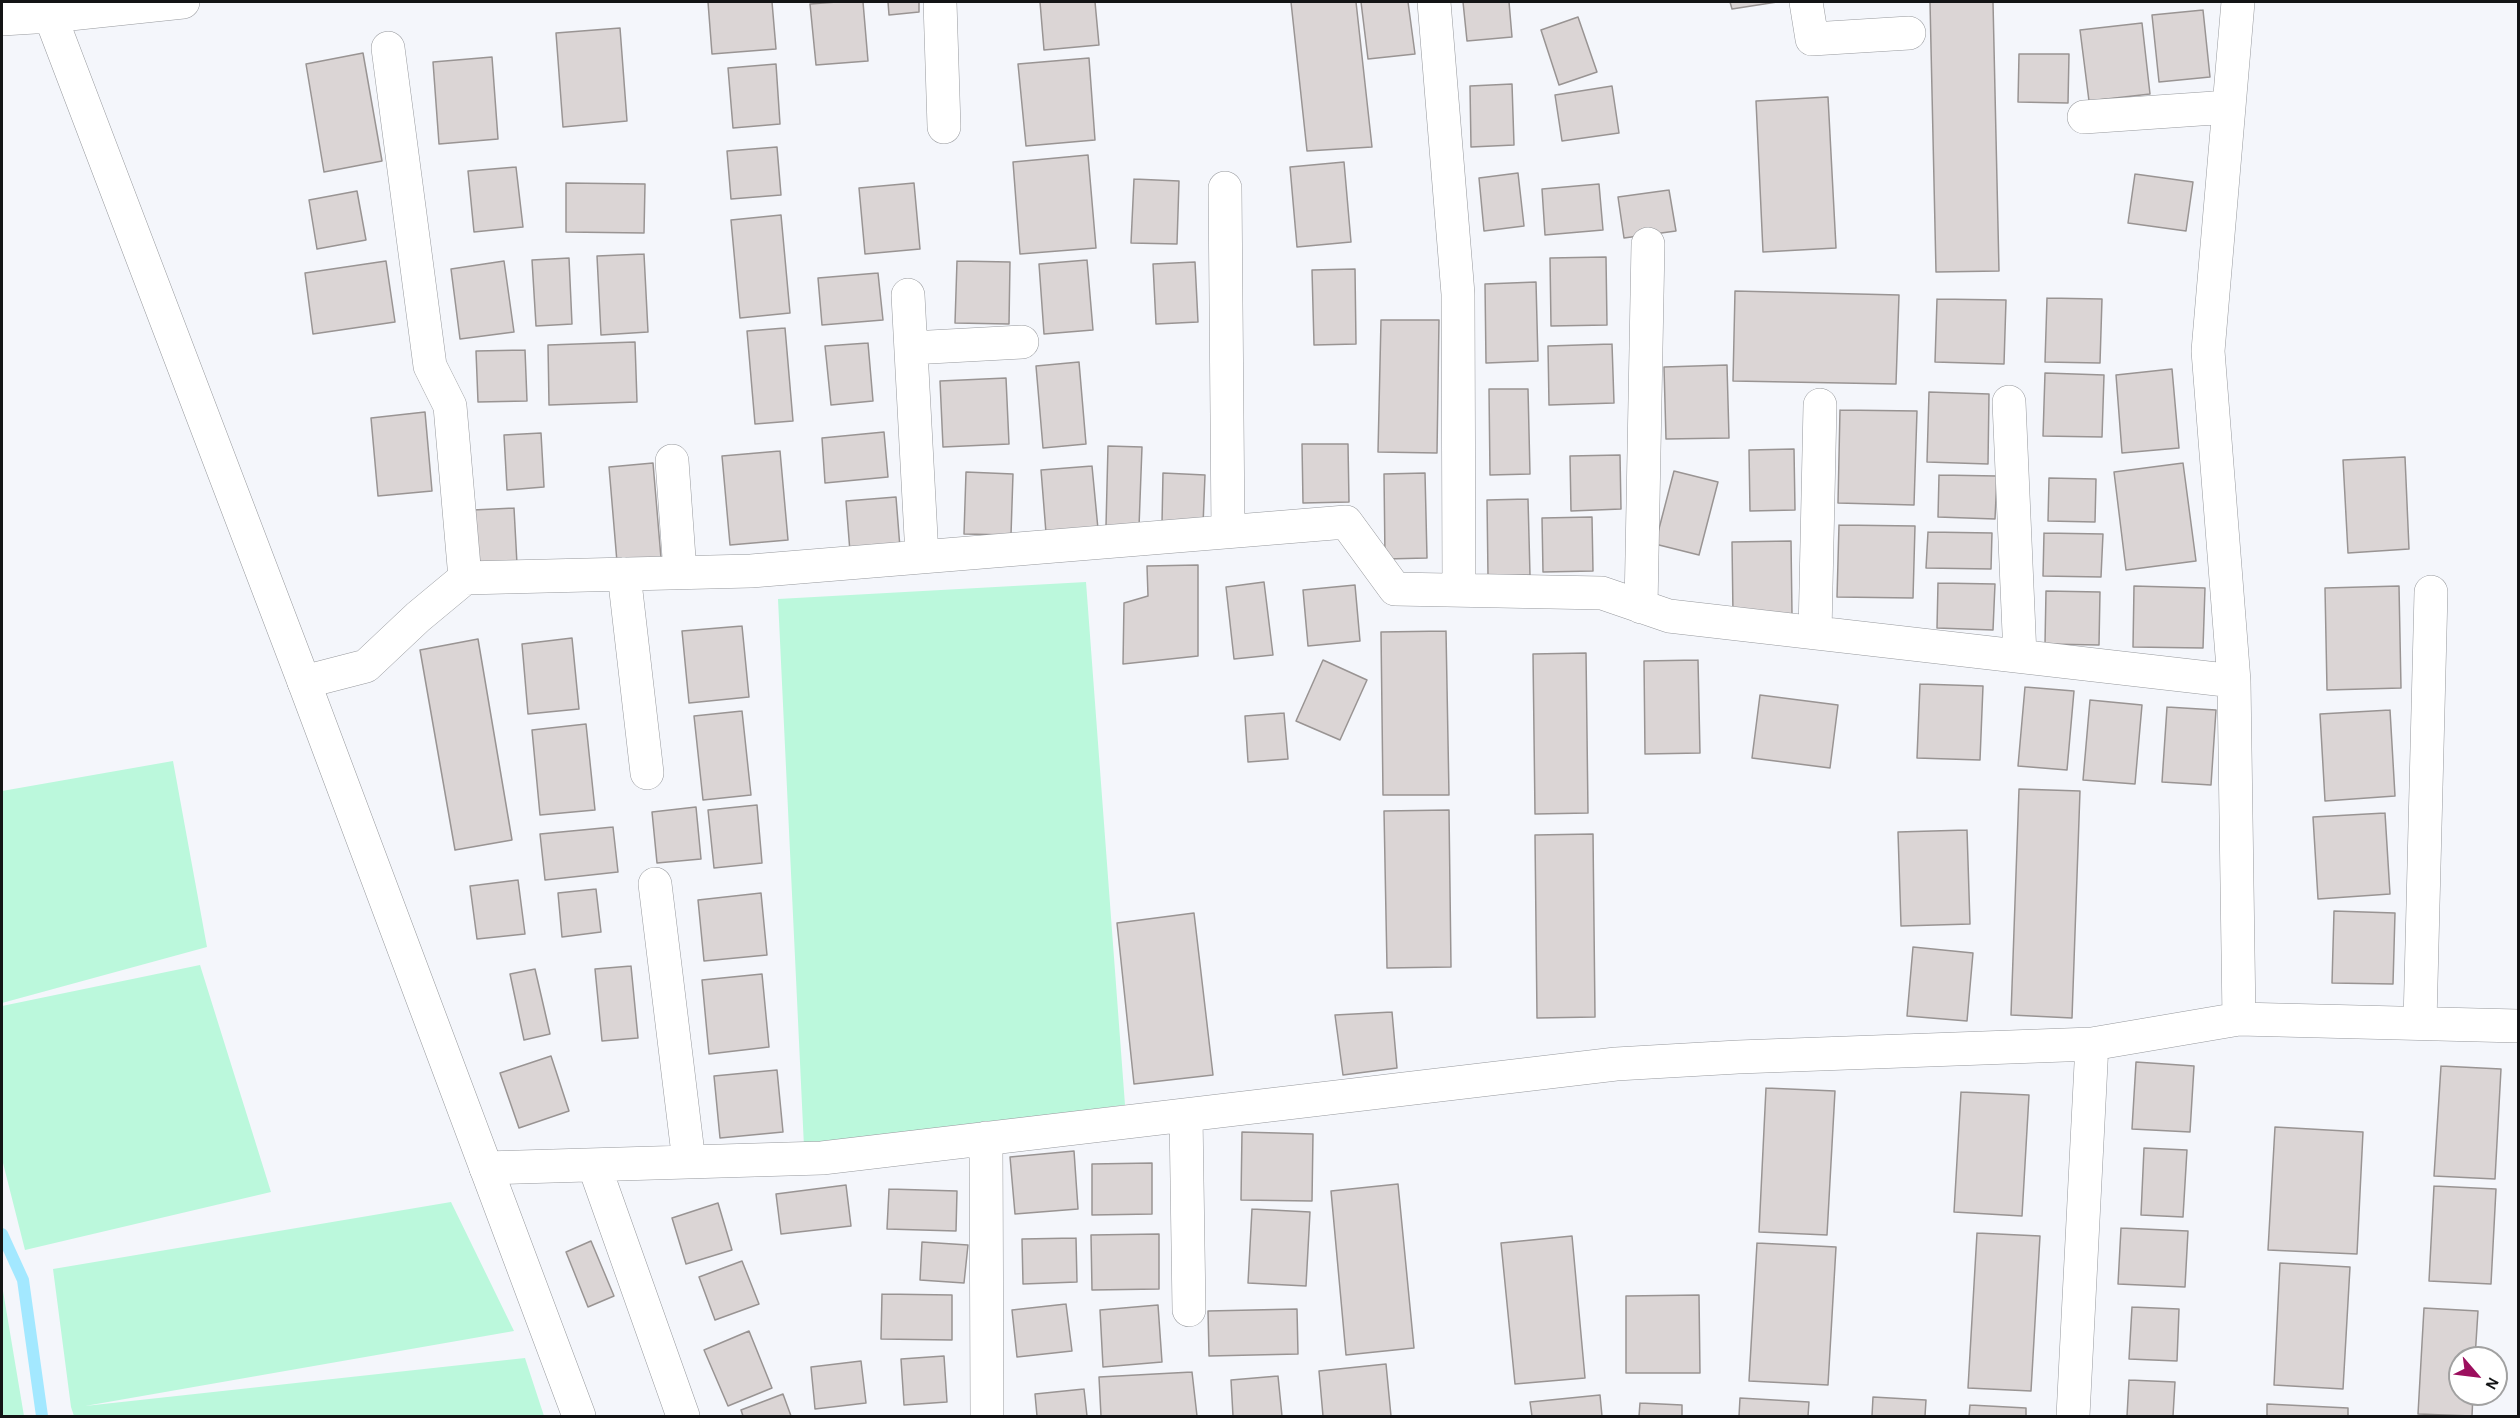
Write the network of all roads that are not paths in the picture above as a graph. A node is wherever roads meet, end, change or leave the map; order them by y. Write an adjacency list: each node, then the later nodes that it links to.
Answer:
1 (183, 2): 6 (street)
2 (940, 2): 12 (street)
3 (1434, 2): 26 (street)
4 (1806, 2): 8 (street)
5 (2238, 2): 10 (street)
6 (48, 9): 7 (street); 32 (street)
7 (2, 19)
8 (1909, 33)
9 (388, 48): 25 (street)
10 (2229, 107): 11 (street); 31 (street)
11 (2084, 117)
12 (944, 127)
13 (1225, 188): 21 (street)
14 (1648, 244): 28 (street)
15 (908, 295): 17 (street)
16 (1022, 342): 17 (street)
17 (911, 348): 22 (street)
18 (2009, 402): 30 (street)
19 (1820, 405): 29 (street)
20 (672, 461): 23 (street)
21 (1228, 531): 22 (street); 26 (street)
22 (922, 556): 23 (street)
23 (680, 572): 24 (street)
24 (624, 574): 25 (street); 33 (street)
25 (465, 578): 32 (street)
26 (1459, 590): 28 (street)
27 (2431, 592): 36 (street)
28 (1641, 607): 29 (street)
29 (1815, 633): 30 (street)
30 (2020, 656): 31 (street)
31 (2234, 681): 35 (street)
32 (304, 682): 43 (street)
33 (647, 773)
34 (655, 884): 41 (street)
35 (2239, 1019): 36 (street); 38 (street)
36 (2420, 1022): 37 (street)
37 (2518, 1026)
38 (2091, 1044): 39 (street); 48 (street)
39 (1186, 1115): 40 (street); 44 (street)
40 (986, 1138): 41 (street); 47 (street)
41 (689, 1162): 42 (street)
42 (594, 1165): 43 (street); 46 (street)
43 (486, 1168): 45 (street)
44 (1190, 1310)
45 (579, 1416)
46 (684, 1416)
47 (987, 1416)
48 (2073, 1416)

